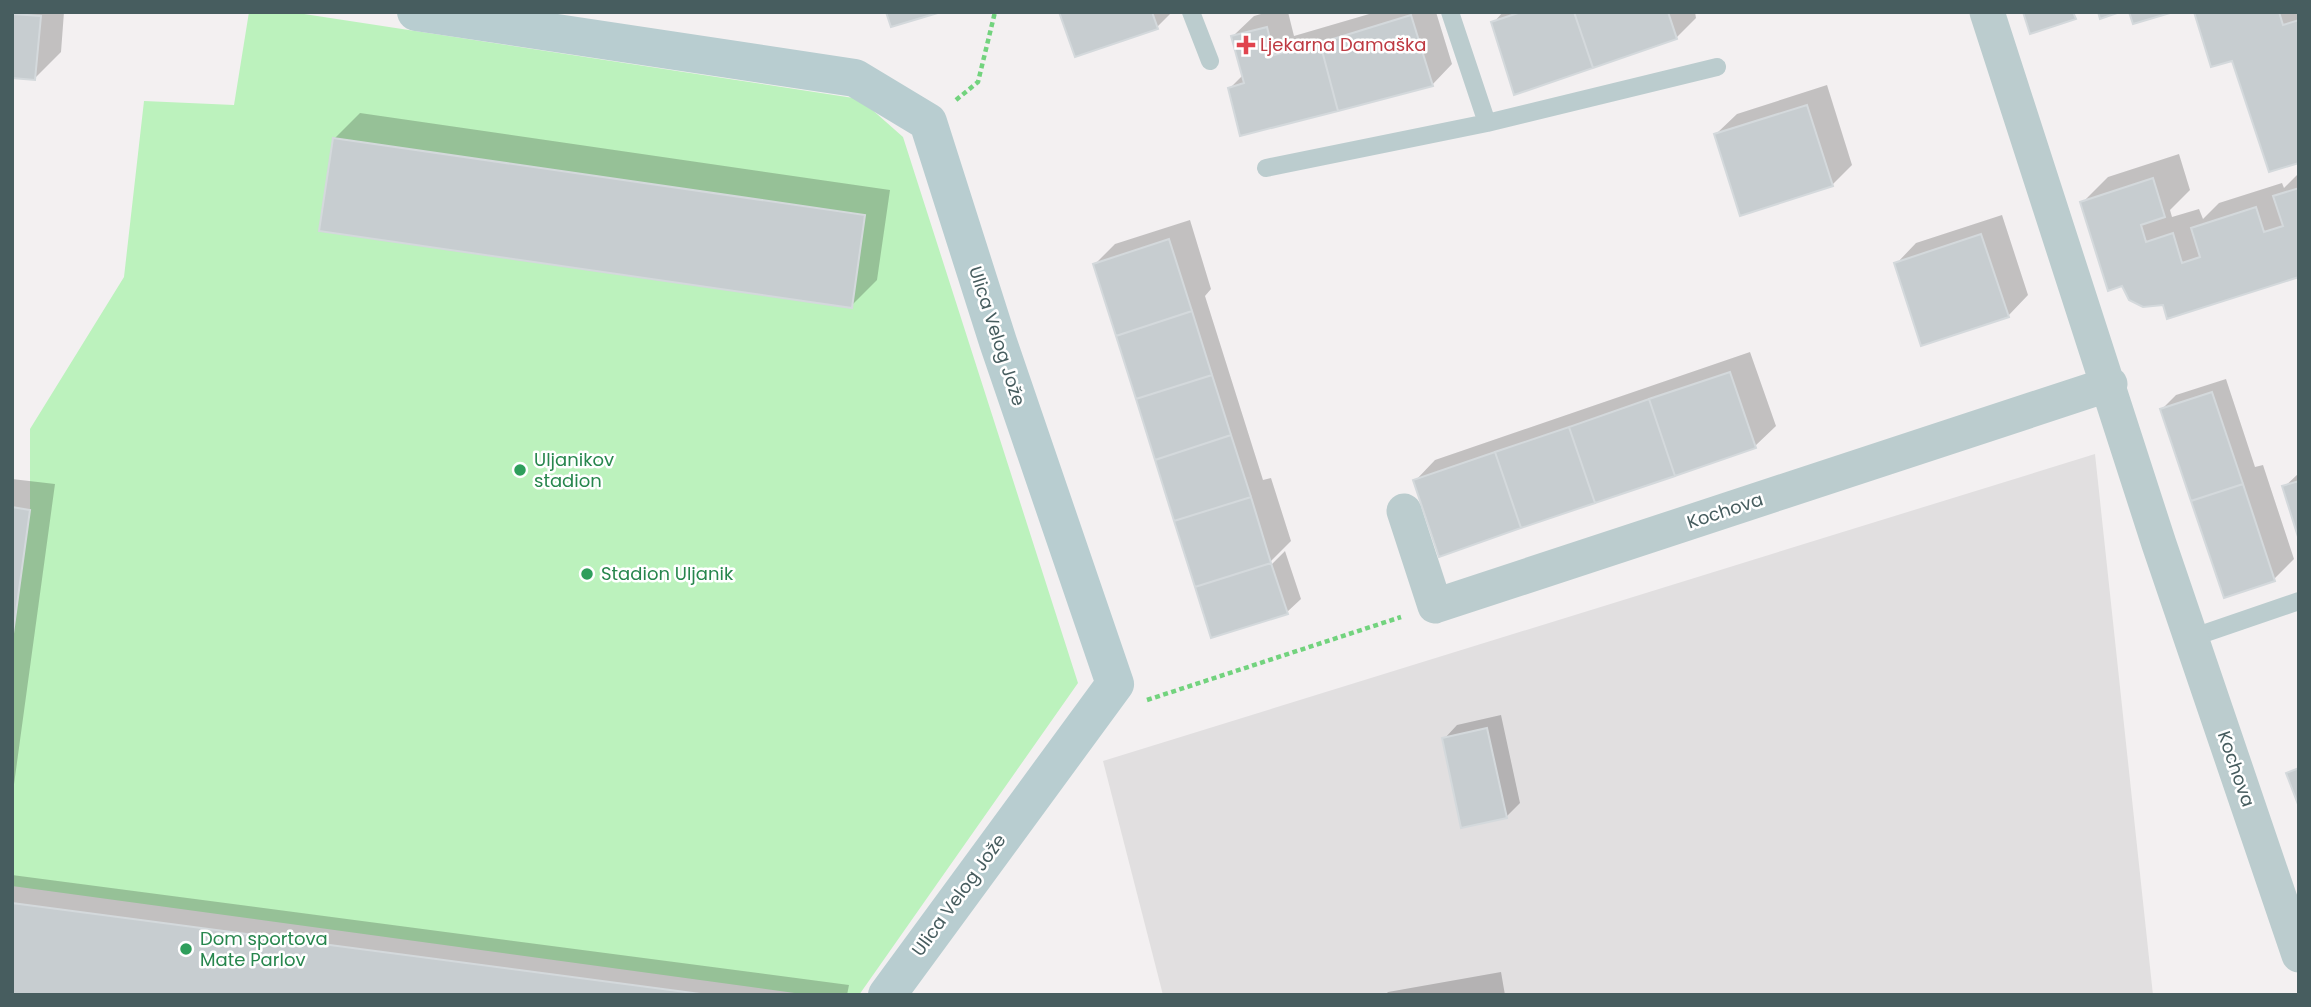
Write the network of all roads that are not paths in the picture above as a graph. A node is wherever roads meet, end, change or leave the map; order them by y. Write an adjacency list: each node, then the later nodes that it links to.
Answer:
1 (416, 12): 14 (street, Ulica Velog Jože)
2 (1191, 12): 5 (lane)
3 (1450, 12): 7 (lane)
4 (1987, 12): 9 (street, Kochova)
5 (1210, 61)
6 (1717, 67): 7 (lane)
7 (1487, 123): 8 (lane)
8 (1266, 168)
9 (2110, 384): 10 (street, Kochova); 12 (street, Kochova)
10 (1404, 511)
11 (2299, 601): 12 (lane)
12 (2191, 638): 13 (street, Kochova)
13 (2299, 955)
14 (887, 995)

